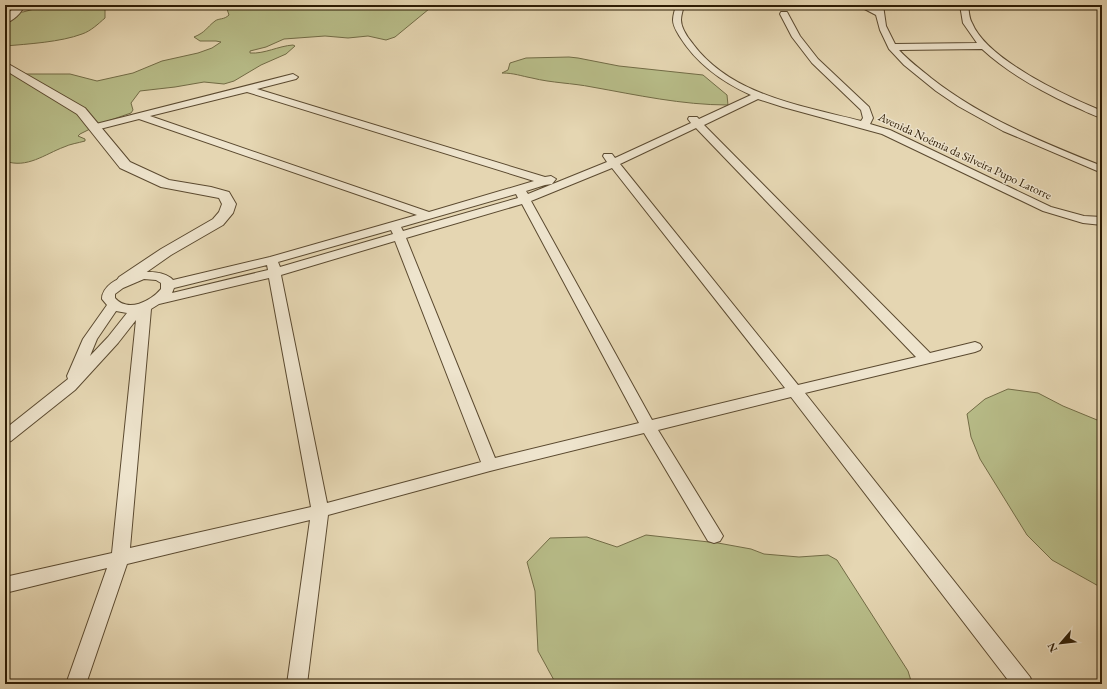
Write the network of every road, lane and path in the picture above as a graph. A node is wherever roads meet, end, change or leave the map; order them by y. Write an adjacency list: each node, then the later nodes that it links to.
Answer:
1 (19, 5): 7 (street)
2 (680, 5): 13 (street, Avenida Noêmia da Silveira Pupo Latorre)
3 (861, 5): 5 (street)
4 (964, 5): 8 (street)
5 (880, 10): 9 (street)
6 (784, 14): 17 (street)
7 (5, 20)
8 (984, 46): 9 (street); 14 (street)
9 (892, 47): 21 (street)
10 (5, 65): 18 (street)
11 (293, 78): 12 (street)
12 (248, 89): 15 (street); 23 (street)
13 (752, 94): 16 (street); 17 (street, Avenida Noêmia da Silveira Pupo Latorre)
14 (1102, 115)
15 (140, 116): 18 (street); 26 (street)
16 (696, 121): 19 (street); 38 (street)
17 (864, 124): 27 (street, Avenida Noêmia da Silveira Pupo Latorre)
18 (96, 127): 30 (street)
19 (611, 160): 23 (street); 24 (street); 40 (street)
20 (1102, 160): 21 (street)
21 (1091, 166): 22 (street)
22 (1102, 170)
23 (546, 181): 24 (street); 25 (street)
24 (557, 186): 25 (street)
25 (522, 195): 26 (street); 28 (street); 41 (street)
26 (429, 215): 28 (street); 29 (street)
27 (1102, 221)
28 (441, 224): 29 (street)
29 (397, 230): 31 (street); 43 (street)
30 (166, 252): 32 (street); 33 (street)
31 (273, 266): 34 (street); 36 (street); 44 (street)
32 (153, 275): 33 (street); 34 (street)
33 (125, 280): 35 (street)
34 (169, 285): 36 (street)
35 (113, 305): 36 (street); 39 (street)
36 (146, 305): 39 (street); 46 (street)
37 (975, 347): 38 (street)
38 (927, 359): 40 (street)
39 (70, 386): 42 (street)
40 (795, 391): 41 (street); 50 (street)
41 (648, 426): 43 (street); 45 (street)
42 (5, 437)
43 (490, 465): 44 (street)
44 (320, 511): 46 (street); 49 (street)
45 (714, 536)
46 (120, 558): 47 (street); 48 (street)
47 (5, 585)
48 (76, 684)
49 (297, 684)
50 (1023, 684)

